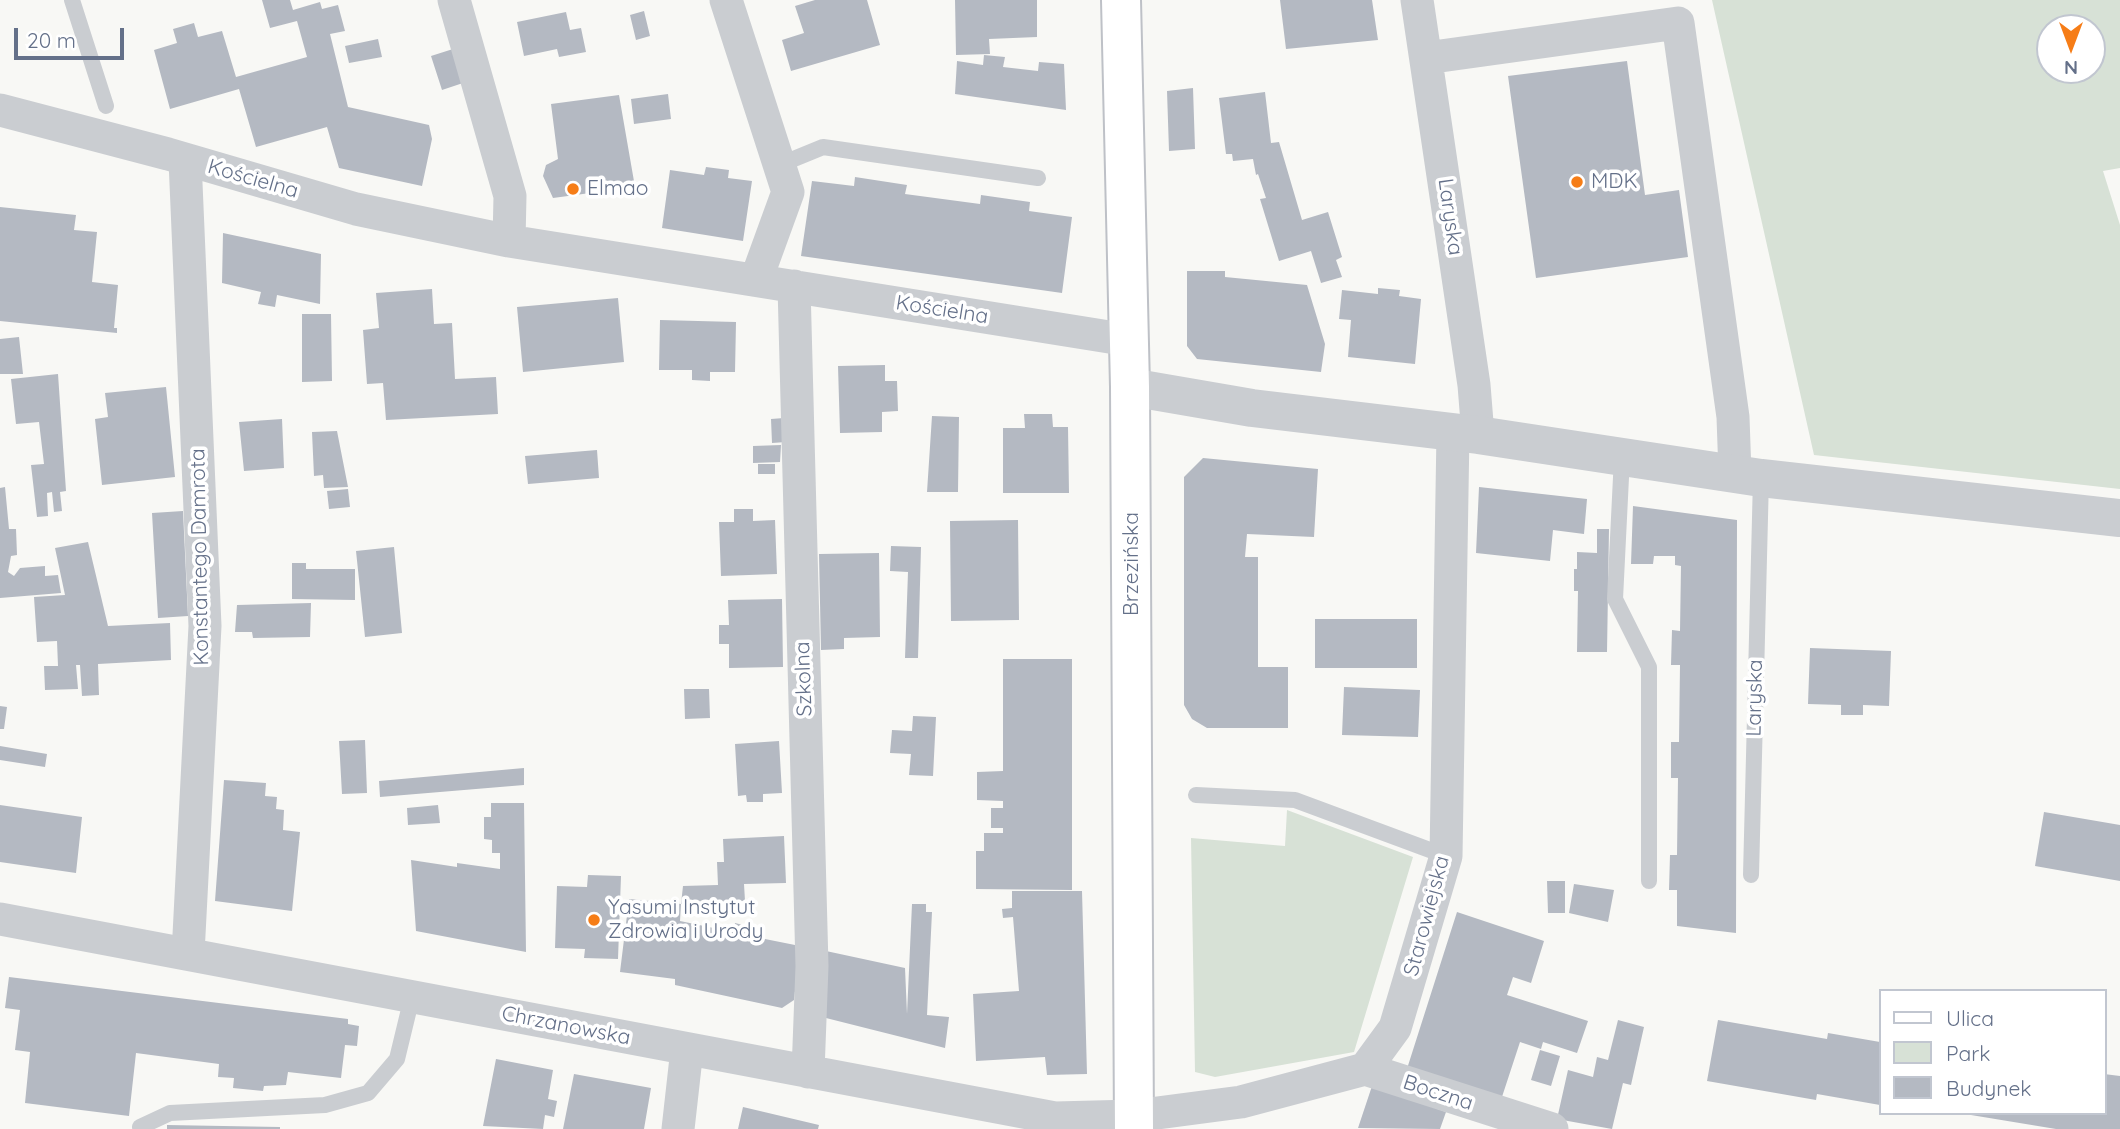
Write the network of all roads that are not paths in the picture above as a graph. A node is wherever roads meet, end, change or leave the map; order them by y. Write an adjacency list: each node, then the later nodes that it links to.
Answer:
1 (72, 0): 7 (lane)
2 (454, 0): 12 (street)
3 (726, 0): 10 (street)
4 (1121, 0): 15 (main road, Brzezińska)
5 (1417, 0): 6 (street, Laryska)
6 (1426, 58): 17 (street, Laryska); 19 (street)
7 (106, 106)
8 (0, 110): 9 (street, Kościelna)
9 (185, 160): 12 (street, Kościelna); 26 (street, Konstantego Damrota)
10 (779, 165): 11 (lane); 13 (street)
11 (1038, 178)
12 (509, 241): 13 (street, Kościelna)
13 (756, 280): 14 (street, Kościelna)
14 (794, 286): 15 (street, Kościelna); 30 (street, Szkolna)
15 (1128, 340): 16 (main road, Brzezińska)
16 (1130, 387): 17 (street); 31 (main road, Brzezińska)
17 (1465, 433): 18 (street); 22 (street, Starowiejska)
18 (1622, 457): 19 (street); 24 (lane)
19 (1748, 476): 20 (street); 23 (lane, Laryska)
20 (2120, 518)
21 (1196, 795): 22 (lane)
22 (1446, 856): 29 (street, Starowiejska)
23 (1751, 875)
24 (1649, 881)
25 (0, 919): 26 (street, Chrzanowska)
26 (188, 954): 27 (street, Chrzanowska)
27 (412, 997): 28 (street, Chrzanowska); 33 (lane)
28 (687, 1049): 30 (street, Chrzanowska); 34 (street)
29 (1364, 1069): 31 (street); 35 (street, Boczna)
30 (808, 1072): 32 (street, Chrzanowska)
31 (1134, 1122): 32 (street, Chrzanowska)
32 (1055, 1124)
33 (140, 1127)
34 (678, 1129)
35 (1552, 1129)

